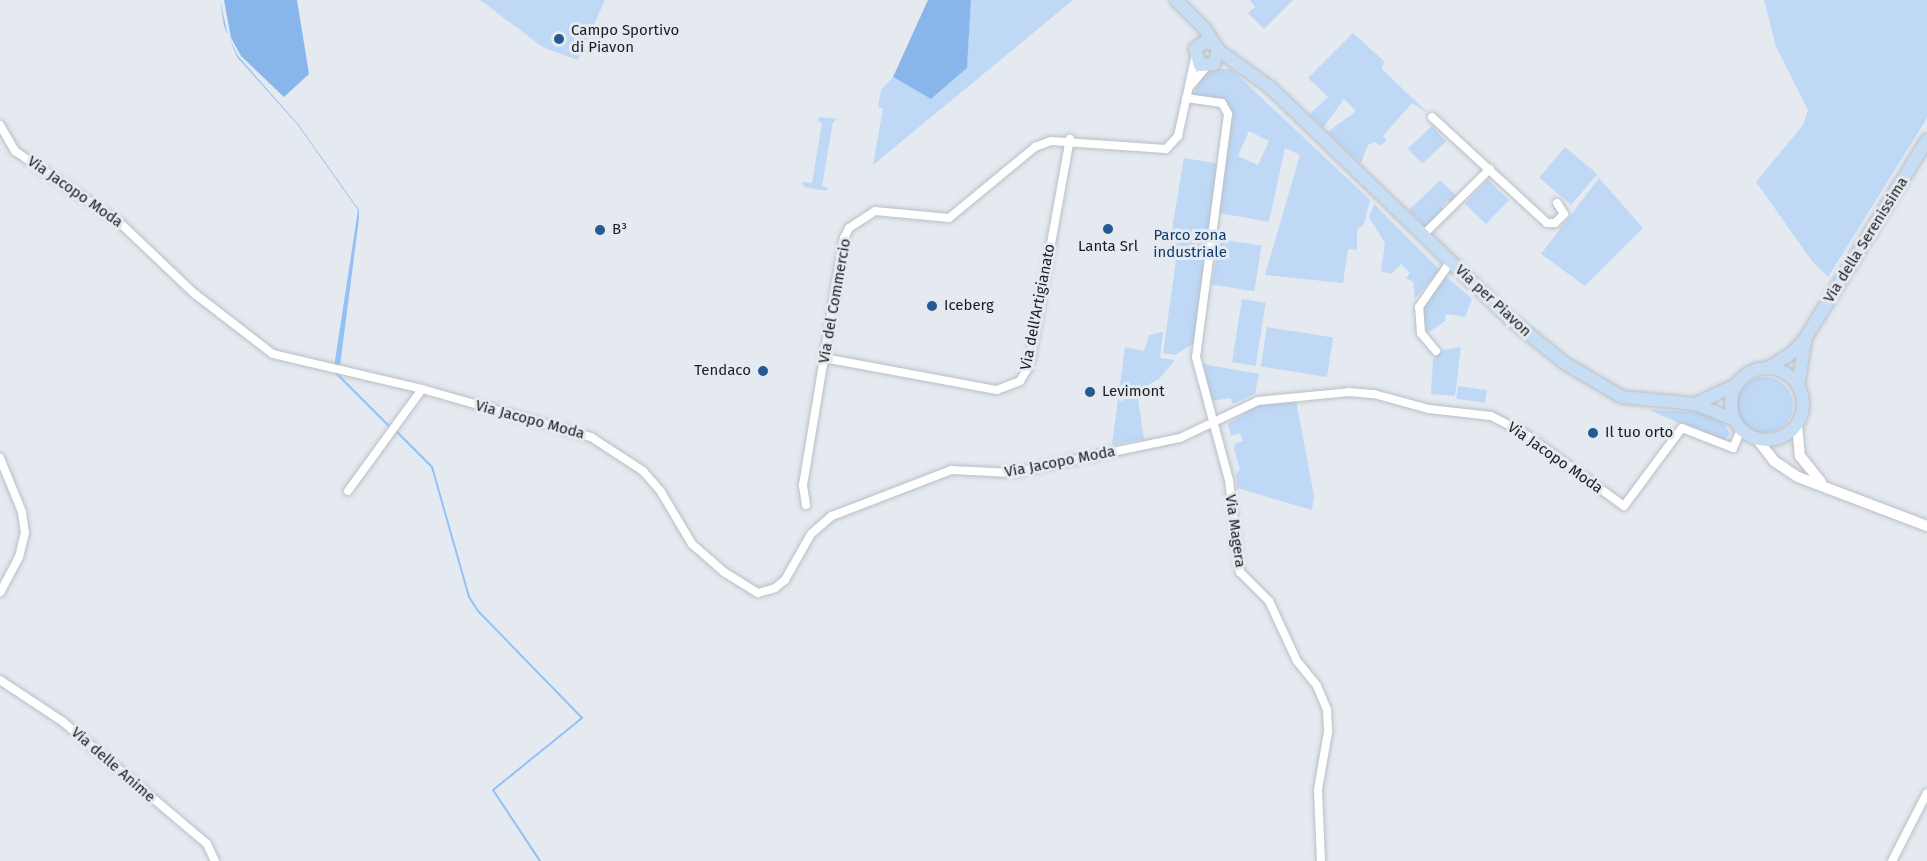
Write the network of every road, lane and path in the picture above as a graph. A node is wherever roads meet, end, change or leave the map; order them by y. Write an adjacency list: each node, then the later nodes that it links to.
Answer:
1 (1176, 0): 2 (main road)
2 (1190, 14): 3 (main road); 4 (main road)
3 (1196, 53): 4 (main road); 4 (main road); 5 (street, Via del Commercio)
4 (1214, 55): 5 (street, Via del Commercio); 13 (main road, Via per Piavon)
5 (1189, 86): 6 (street, Via del Commercio)
6 (1186, 98): 9 (street, Via del Commercio); 25 (street)
7 (1432, 117): 11 (street)
8 (0, 125): 21 (street, Via Jacopo Moda)
9 (1070, 139): 17 (street, Via del Commercio); 17 (street, Via dell'Artigianato)
10 (1927, 140): 15 (main road, Via della Serenissima)
11 (1490, 169): 12 (street); 13 (street)
12 (1557, 203)
13 (1424, 235): 14 (main road, Via per Piavon)
14 (1451, 261): 16 (street); 22 (main road, Via per Piavon)
15 (1805, 339): 18 (main road); 20 (main road)
16 (1436, 351)
17 (824, 358): 31 (street, Via del Commercio)
18 (1767, 368): 19 (main road); 20 (main road)
19 (1736, 385): 22 (main road, Via per Piavon); 23 (main road)
20 (1798, 387): 24 (main road)
21 (422, 389): 25 (street, Via Jacopo Moda); 30 (street)
22 (1695, 404): 23 (main road, Via per Piavon)
23 (1733, 419): 26 (main road)
24 (1797, 424): 27 (main road); 29 (street)
25 (1212, 426): 26 (street, Via Jacopo Moda); 37 (street, Via Magera)
26 (1741, 430): 27 (main road)
27 (1756, 439): 29 (street)
28 (0, 458): 33 (street)
29 (1821, 483): 32 (street)
30 (348, 491)
31 (806, 505)
32 (1927, 526)
33 (0, 592)
34 (0, 680): 36 (street, Via delle Anime)
35 (1927, 793): 38 (street)
36 (215, 861)
37 (1321, 861)
38 (1892, 861)

